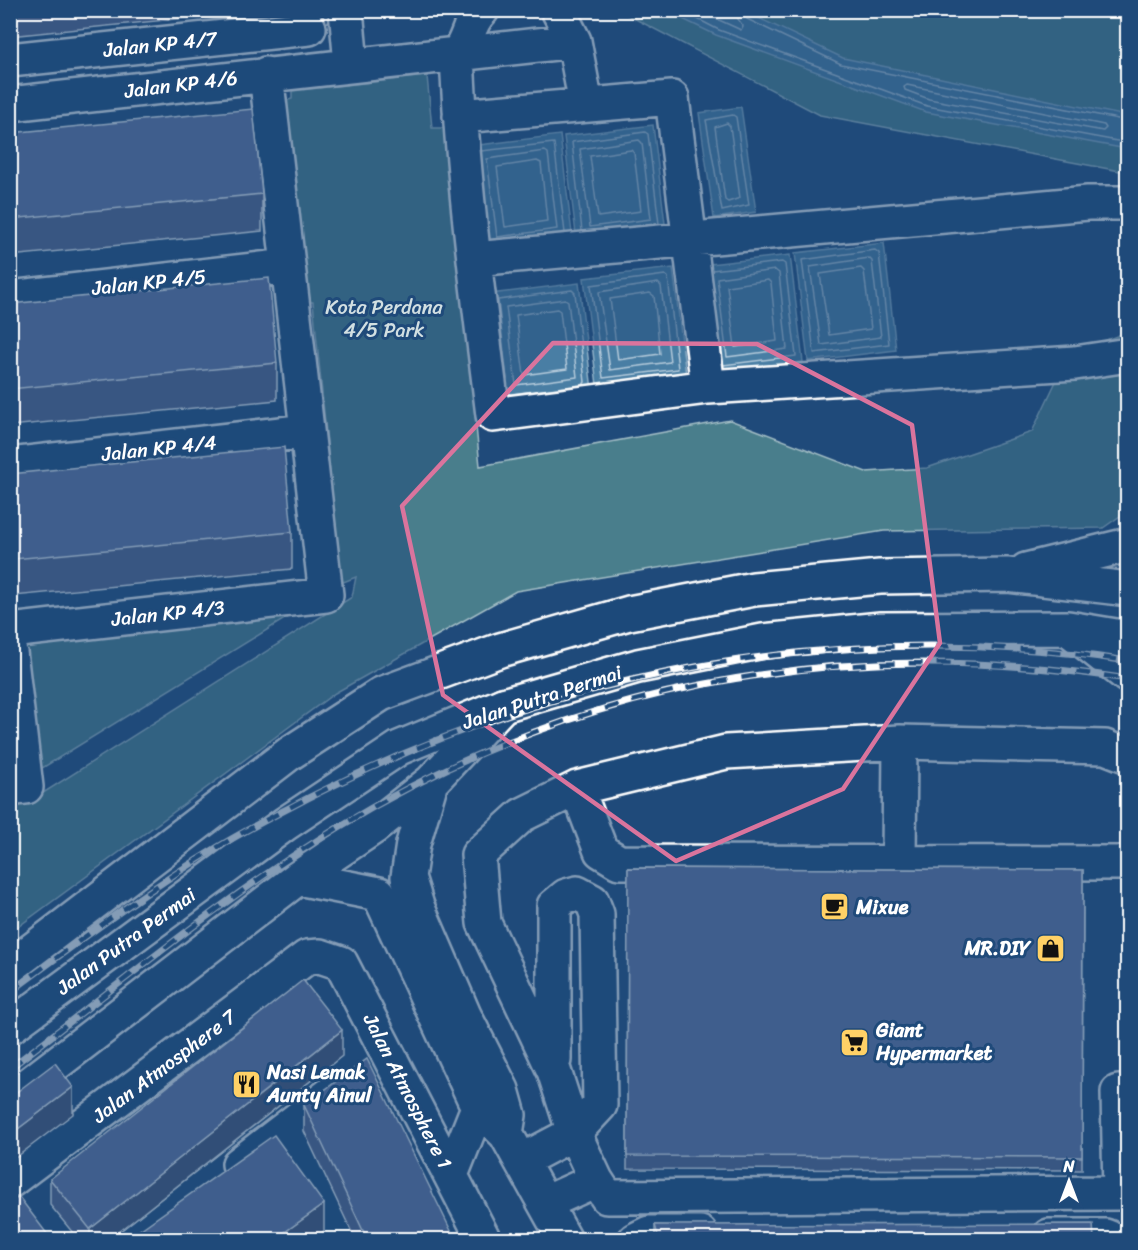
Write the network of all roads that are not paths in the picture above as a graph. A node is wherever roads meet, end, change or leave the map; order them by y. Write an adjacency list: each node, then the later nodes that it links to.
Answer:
1 (346, 10): 8 (street)
2 (482, 10): 6 (street)
3 (558, 10): 5 (street)
4 (309, 19): 7 (street, Jalan KP 4/7); 9 (street)
5 (574, 41): 6 (street, Jalan KP 4/6); 12 (street)
6 (457, 54): 8 (street, Jalan KP 4/6); 13 (street)
7 (10, 60)
8 (351, 64): 9 (street, Jalan KP 4/6)
9 (312, 69): 10 (street, Jalan KP 4/6)
10 (266, 74): 11 (street, Jalan KP 4/6); 14 (street)
11 (10, 104)
12 (586, 105): 13 (street); 17 (street)
13 (460, 116): 18 (street)
14 (272, 121): 15 (street); 19 (street)
15 (236, 125)
16 (1128, 203): 17 (street)
17 (689, 240): 18 (street); 22 (street)
18 (474, 259): 22 (street)
19 (288, 266): 20 (street, Jalan KP 4/5); 23 (street)
20 (10, 298)
21 (1128, 355): 22 (street)
22 (708, 387)
23 (307, 431): 24 (street, Jalan KP 4/4); 29 (street, Jalan KP 4/3)
24 (10, 465)
25 (1128, 545): 26 (street)
26 (1007, 575): 27 (street); 43 (street)
27 (1128, 589)
28 (1068, 628): 30 (street, Jalan Putra Permai); 32 (street); 33 (street, Jalan Putra Permai)
29 (10, 631)
30 (1128, 638)
31 (10, 652): 37 (street)
32 (1128, 676)
33 (503, 705): 36 (street); 44 (street, Jalan Putra Permai)
34 (900, 742): 35 (street); 38 (street); 39 (street)
35 (1128, 756)
36 (430, 782): 41 (street); 52 (street)
37 (10, 789)
38 (580, 794): 39 (street); 46 (street)
39 (899, 861): 40 (street)
40 (1128, 863)
41 (298, 878): 48 (street); 49 (street)
42 (320, 956): 45 (street, Jalan Atmosphere 1); 55 (street, Jalan Atmosphere 7)
43 (10, 967)
44 (10, 1028)
45 (387, 1051): 50 (street); 53 (street, Jalan Atmosphere 1)
46 (554, 1071): 51 (street); 51 (street)
47 (1118, 1092): 54 (street)
48 (10, 1099)
49 (478, 1107): 52 (street); 53 (street)
50 (288, 1127): 56 (street); 60 (street)
51 (574, 1133): 52 (street); 54 (street)
52 (513, 1147): 57 (street)
53 (451, 1175): 61 (street, Jalan Atmosphere 1)
54 (596, 1180): 57 (street)
55 (10, 1181)
56 (213, 1183)
57 (545, 1203): 62 (street)
58 (733, 1233): 63 (street)
59 (1021, 1236): 64 (street)
60 (342, 1239)
61 (484, 1239)
62 (566, 1239)
63 (635, 1239)
64 (1115, 1239)

